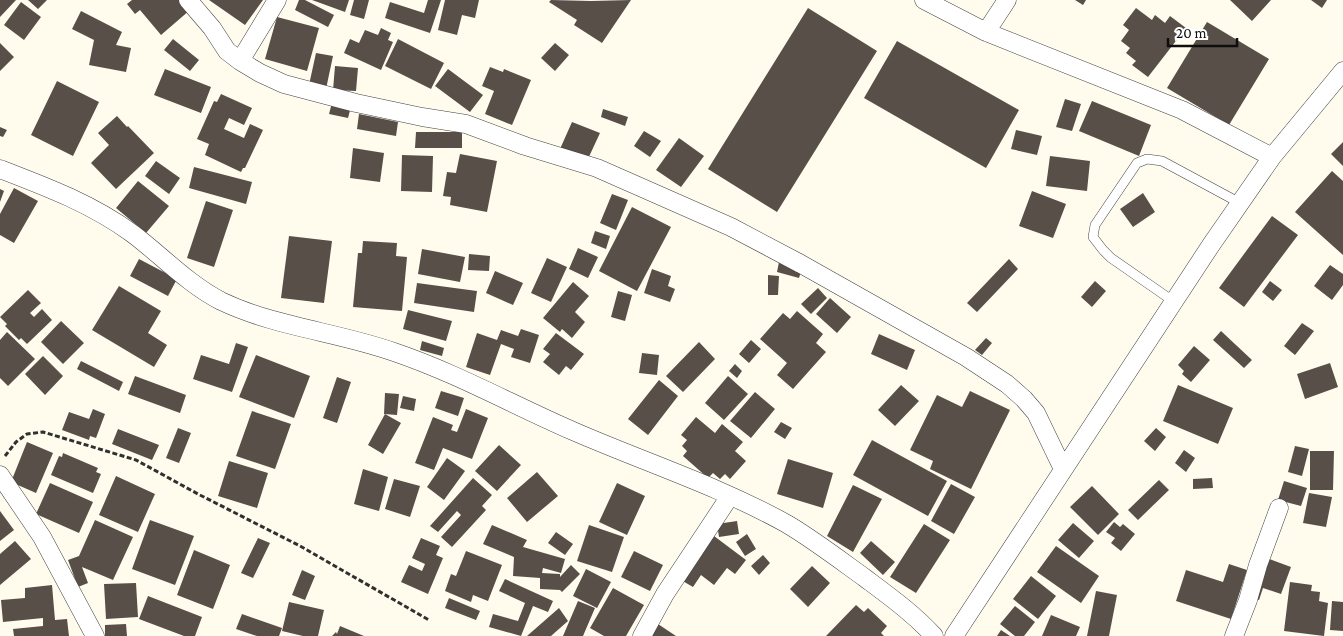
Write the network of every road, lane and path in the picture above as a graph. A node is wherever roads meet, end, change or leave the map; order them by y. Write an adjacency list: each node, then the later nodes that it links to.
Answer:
1 (188, 0): 6 (street)
2 (277, 0): 6 (street)
3 (924, 0): 5 (street)
4 (1007, 0): 5 (street)
5 (986, 32): 8 (street)
6 (240, 61): 13 (street)
7 (1342, 73): 8 (street)
8 (1272, 158): 10 (street)
9 (0, 169): 15 (street)
10 (1240, 203): 11 (street); 11 (lane)
11 (1174, 301): 13 (street)
12 (4, 458): 17 (path)
13 (1063, 469): 21 (street)
14 (0, 475): 18 (street)
15 (730, 496): 19 (street); 20 (street)
16 (1279, 508): 22 (street)
17 (429, 620)
18 (95, 636)
19 (642, 636)
20 (934, 636)
21 (954, 636)
22 (1234, 636)

